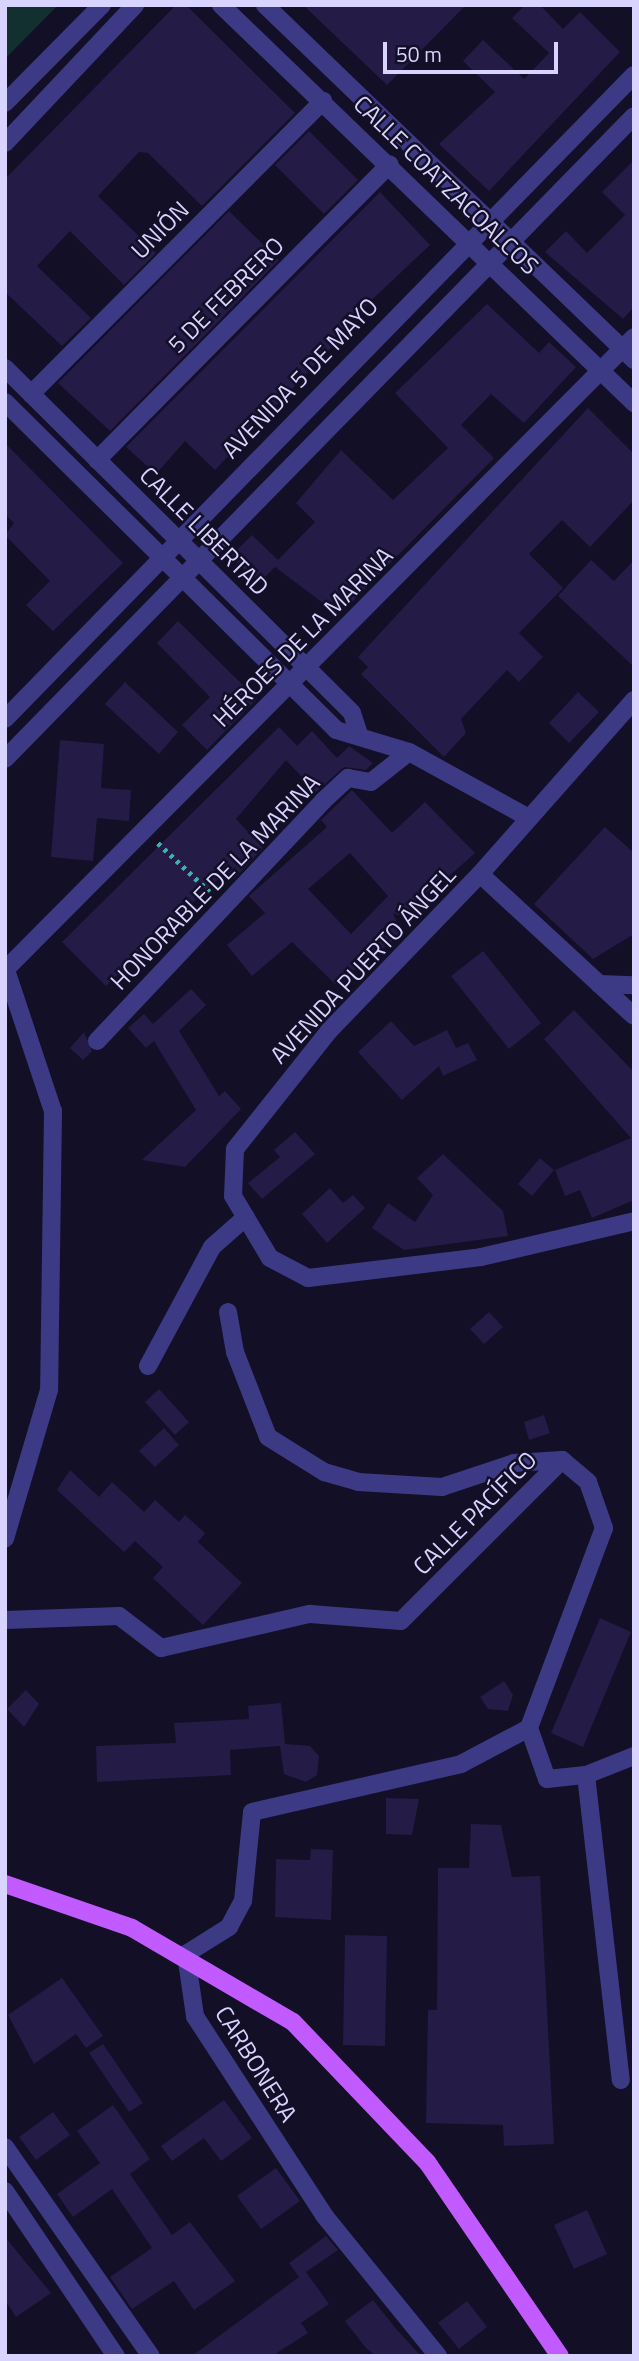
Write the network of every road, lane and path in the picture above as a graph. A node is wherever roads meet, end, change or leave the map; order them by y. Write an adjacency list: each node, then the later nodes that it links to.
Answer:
1 (102, 5): 8 (street)
2 (135, 5): 10 (street)
3 (221, 5): 7 (street, CALLE COATZACOALCOS)
4 (265, 5): 12 (street, CALLE COATZACOALCOS)
5 (634, 75): 6 (street, AVENIDA 5 DE MAYO)
6 (610, 98): 9 (street); 12 (street, AVENIDA 5 DE MAYO)
7 (323, 101): 11 (street, CALLE COATZACOALCOS); 19 (street, UNIÓN)
8 (5, 103)
9 (632, 118): 14 (street)
10 (5, 143)
11 (390, 164): 13 (street, CALLE COATZACOALCOS); 22 (street, 5 DE FEBRERO)
12 (491, 219): 13 (street, AVENIDA 5 DE MAYO); 14 (street, CALLE COATZACOALCOS)
13 (470, 240): 15 (street, CALLE COATZACOALCOS); 23 (street, AVENIDA 5 DE MAYO)
14 (514, 241): 15 (street); 16 (street, CALLE COATZACOALCOS)
15 (493, 262): 18 (street, CALLE COATZACOALCOS); 25 (street)
16 (630, 348): 18 (street, HÉROES DE LA MARINA)
17 (5, 368): 19 (street, CALLE LIBERTAD)
18 (601, 370): 21 (street, CALLE COATZACOALCOS); 27 (street, HÉROES DE LA MARINA)
19 (32, 394): 22 (street, CALLE LIBERTAD)
20 (5, 402): 24 (street, CALLE LIBERTAD)
21 (634, 403)
22 (97, 460): 23 (street, CALLE LIBERTAD)
23 (178, 538): 24 (street, AVENIDA 5 DE MAYO); 25 (street, CALLE LIBERTAD)
24 (161, 557): 26 (street, CALLE LIBERTAD); 30 (street, AVENIDA 5 DE MAYO)
25 (199, 561): 26 (street); 27 (street, CALLE LIBERTAD)
26 (182, 578): 28 (street, CALLE LIBERTAD); 33 (street)
27 (307, 668): 28 (street, HÉROES DE LA MARINA); 31 (street, CALLE LIBERTAD)
28 (290, 685): 31 (street, CALLE LIBERTAD); 35 (street, HÉROES DE LA MARINA)
29 (634, 700): 34 (street, AVENIDA PUERTO ÁNGEL)
30 (5, 719)
31 (359, 735): 32 (street, CALLE LIBERTAD)
32 (408, 752): 34 (street, CALLE LIBERTAD); 37 (street, HONORABLE DE LA MARINA)
33 (5, 759)
34 (527, 817): 36 (street, AVENIDA PUERTO ÁNGEL)
35 (144, 831): 37 (path); 38 (street, HÉROES DE LA MARINA)
36 (480, 874): 39 (street); 44 (street, AVENIDA PUERTO ÁNGEL)
37 (226, 907): 43 (street, HONORABLE DE LA MARINA)
38 (6, 968): 41 (street)
39 (599, 984): 40 (street); 42 (street)
40 (634, 985)
41 (11, 1001): 49 (street)
42 (634, 1016)
43 (97, 1041)
44 (246, 1217): 45 (street, AVENIDA PUERTO ÁNGEL); 47 (street)
45 (634, 1221)
46 (228, 1312): 48 (street)
47 (148, 1366)
48 (562, 1460): 50 (street, CALLE PACÍFICO); 51 (street, CALLE PACÍFICO)
49 (5, 1539)
50 (5, 1620)
51 (529, 1728): 53 (street); 55 (street)
52 (634, 1756): 53 (street)
53 (586, 1775): 56 (street)
54 (5, 1884): 55 (main road)
55 (186, 1954): 61 (street, CARBONERA); 62 (main road)
56 (621, 2080)
57 (5, 2147): 60 (street)
58 (5, 2191): 59 (street)
59 (116, 2356)
60 (151, 2356)
61 (438, 2356)
62 (560, 2356)

